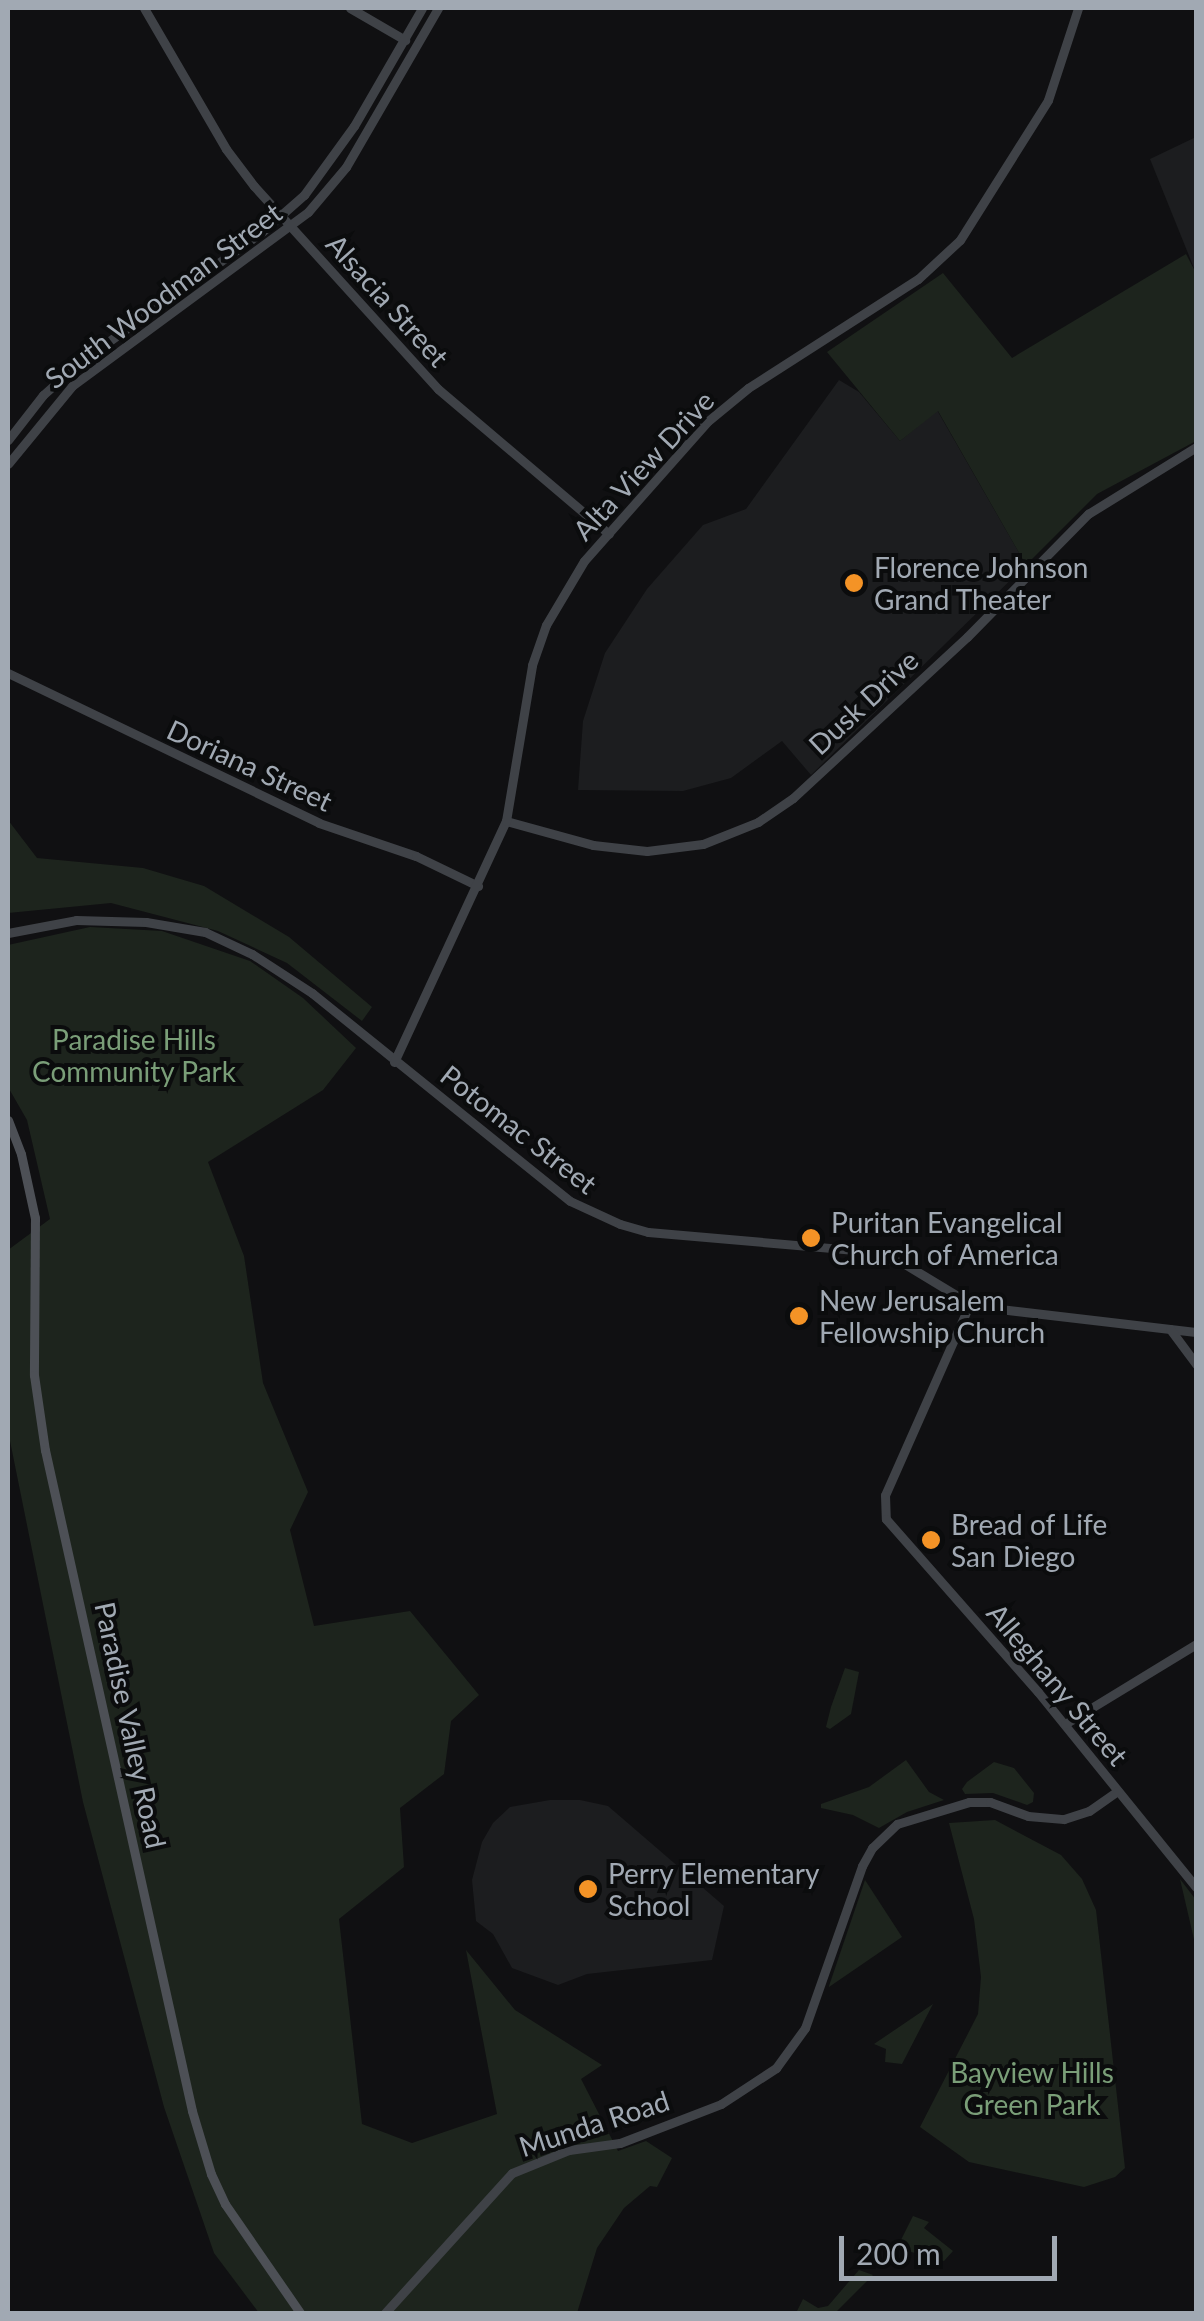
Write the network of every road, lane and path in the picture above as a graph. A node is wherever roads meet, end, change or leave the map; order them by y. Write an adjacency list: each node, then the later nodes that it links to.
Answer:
1 (144, 8): 8 (street, Alsacia Street)
2 (350, 8): 6 (street)
3 (422, 8): 6 (street, South Woodman Street)
4 (438, 8): 7 (street, South Woodman Street)
5 (1078, 8): 13 (street, Alta View Drive)
6 (403, 40): 7 (street); 8 (street, South Woodman Street)
7 (416, 47): 9 (street, South Woodman Street)
8 (282, 216): 9 (street, Alsacia Street); 10 (street, South Woodman Street)
9 (291, 226): 12 (street, South Woodman Street); 13 (street, Alsacia Street)
10 (8, 440)
11 (1196, 447): 15 (street, Dusk Drive)
12 (8, 464)
13 (609, 534): 15 (street, Alta View Drive)
14 (8, 672): 16 (street, Doriana Street)
15 (506, 821): 16 (street, Alta View Drive)
16 (478, 886): 18 (street, Alta View Drive)
17 (8, 933): 18 (street, Potomac Street)
18 (394, 1062): 20 (street, Potomac Street)
19 (8, 1120): 28 (main road, Paradise Valley Road)
20 (971, 1301): 21 (street, Potomac Street); 25 (street, Alleghany Street)
21 (1170, 1329): 22 (street, Potomac Street); 23 (street)
22 (1196, 1332)
23 (1196, 1364)
24 (1196, 1644): 25 (street)
25 (1065, 1724): 26 (street, Alleghany Street)
26 (1118, 1790): 27 (street, Alleghany Street); 29 (street, Munda Road)
27 (1196, 1887)
28 (301, 2314)
29 (384, 2314)

